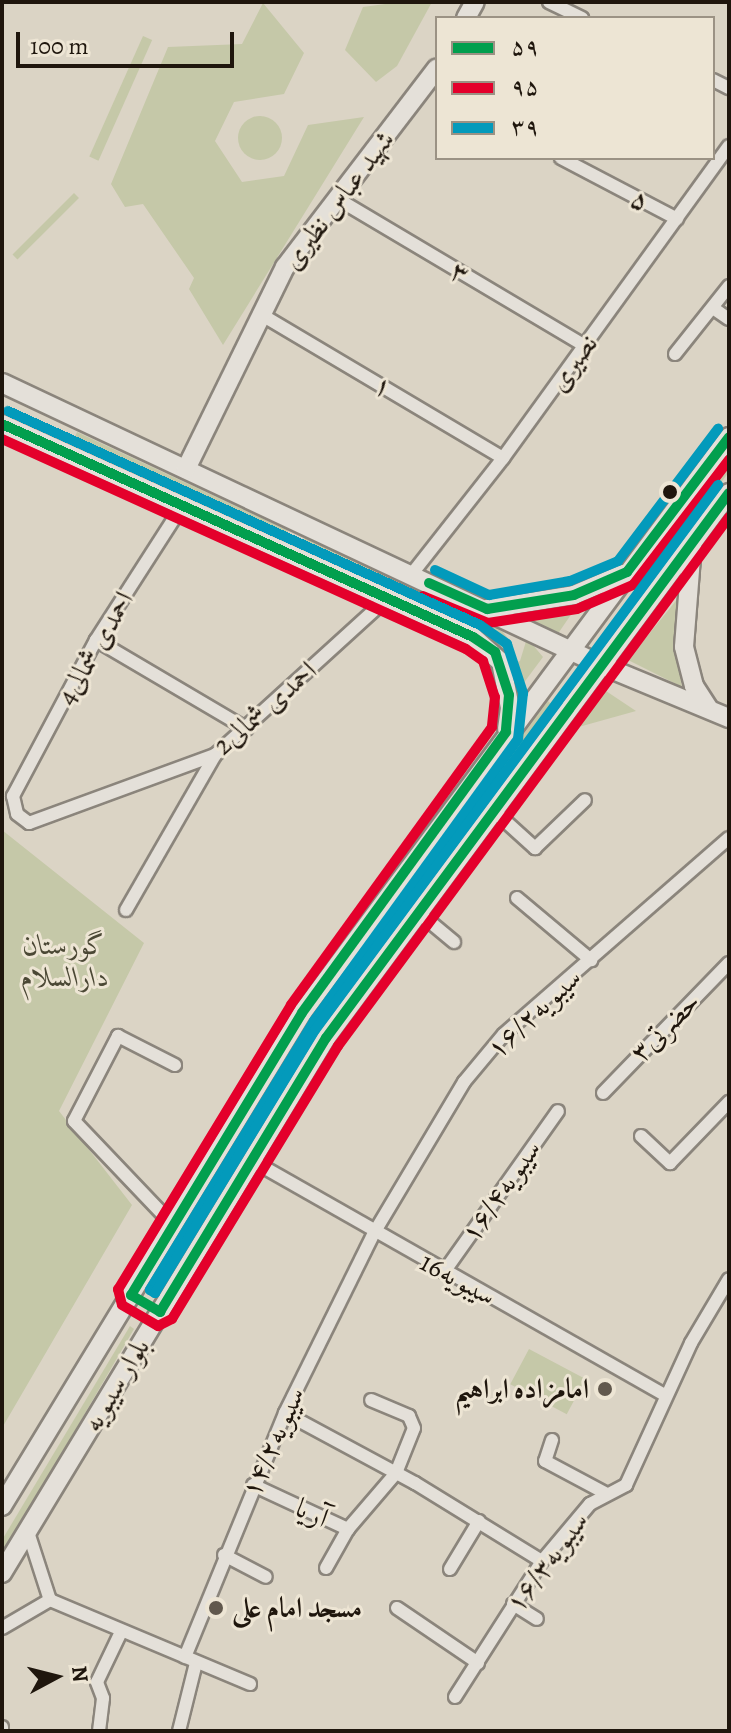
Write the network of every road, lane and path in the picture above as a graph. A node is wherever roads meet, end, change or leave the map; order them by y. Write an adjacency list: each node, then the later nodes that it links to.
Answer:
1 (549, 2): 2 (street)
2 (578, 16)
3 (431, 89): 6 (main road, شهید عباس نظیری)
4 (729, 146): 7 (street, نصیری)
5 (565, 160): 7 (street, ۵)
6 (336, 198): 10 (main road, شهید عباس نظیری); 12 (street, ۳)
7 (677, 219): 12 (street, نصیری)
8 (729, 286): 9 (street)
9 (713, 308): 11 (street); 13 (street)
10 (262, 315): 19 (street, ۱); 20 (main road, شهید عباس نظیری)
11 (729, 319)
12 (585, 346): 19 (street, نصیری)
13 (675, 354)
14 (2, 383): 15 (main road)
15 (58, 407): 18 (main road); 20 (main road)
16 (2, 424): 18 (main road)
17 (729, 437): 24 (main road, بلوار سیبویه)
18 (41, 439): 22 (main road)
19 (503, 458): 25 (street, نصیری)
20 (186, 469): 25 (main road)
21 (729, 493): 23 (main road, بلوار سیبویه)
22 (184, 503): 26 (main road); 28 (street, 4احمدی شمالی)
23 (692, 542): 30 (main road, بلوار سیبویه); 31 (main road)
24 (627, 572): 27 (main road); 29 (main road, بلوار سیبویه)
25 (411, 575): 27 (main road)
26 (391, 595): 33 (street, 2احمدی شمالی); 34 (main road)
27 (487, 609): 29 (main road)
28 (96, 640): 33 (street); 38 (street, 4احمدی شمالی)
29 (567, 649): 30 (main road); 34 (main road, بلوار سیبویه)
30 (601, 665): 31 (main road); 37 (main road, بلوار سیبویه)
31 (711, 711): 32 (main road)
32 (729, 718)
33 (247, 729): 35 (street, 2احمدی شمالی)
34 (506, 732): 52 (main road, بلوار سیبویه)
35 (215, 755): 38 (street, 2احمدی شمالی); 41 (street)
36 (585, 800): 37 (street)
37 (493, 810): 42 (main road, بلوار سیبویه)
38 (29, 823)
39 (729, 838): 44 (street, سیبویه۱۶/۲)
40 (517, 898): 44 (street)
41 (126, 910)
42 (418, 912): 43 (street); 51 (main road, بلوار سیبویه)
43 (454, 942)
44 (591, 960): 53 (street, سیبویه۱۶/۲)
45 (729, 963): 47 (street, حضرتی۳)
46 (175, 1065): 52 (street)
47 (603, 1093)
48 (729, 1102): 50 (street)
49 (558, 1111): 54 (street, سیبویه۱۶/۴)
50 (641, 1136)
51 (251, 1160): 53 (street, سیبویه16); 57 (main road, بلوار سیبویه)
52 (174, 1226): 56 (main road, بلوار سیبویه)
53 (374, 1233): 54 (street, سیبویه16); 60 (street, سیبویه۱۴/۲)
54 (444, 1272): 58 (street, سیبویه16)
55 (729, 1279): 58 (street, سیبویه۱۶/۳)
56 (131, 1295): 57 (main road); 65 (main road, بلوار سیبویه)
57 (160, 1312): 68 (main road, بلوار سیبویه)
58 (666, 1396): 64 (street, سیبویه۱۶/۳)
59 (371, 1400): 62 (street)
60 (285, 1413): 62 (street); 63 (street, سیبویه۱۴/۲)
61 (552, 1440): 64 (street)
62 (396, 1473): 66 (street); 67 (street, آریا)
63 (253, 1485): 67 (street, آریا); 69 (street, سیبویه۱۴/۲)
64 (605, 1493): 70 (street, سیبویه۱۶/۳)
65 (4, 1502)
66 (479, 1521): 70 (street); 72 (street)
67 (348, 1529): 71 (street)
68 (28, 1532): 73 (main road, بلوار سیبویه); 75 (street)
69 (224, 1555): 74 (street); 81 (street, سیبویه۱۴/۲)
70 (542, 1561): 76 (street, سیبویه۱۶/۳)
71 (326, 1568)
72 (450, 1569)
73 (2, 1573)
74 (266, 1577)
75 (50, 1600): 79 (street); 80 (street)
76 (513, 1604): 78 (street); 82 (street, سیبویه۱۶/۳)
77 (397, 1608): 82 (street)
78 (537, 1619)
79 (2, 1628)
80 (121, 1632): 81 (street); 85 (street)
81 (190, 1660): 83 (street); 86 (street, سیبویه۱۴/۲)
82 (478, 1663): 84 (street, سیبویه۱۶/۳)
83 (250, 1684)
84 (455, 1697)
85 (99, 1731)
86 (179, 1731)

